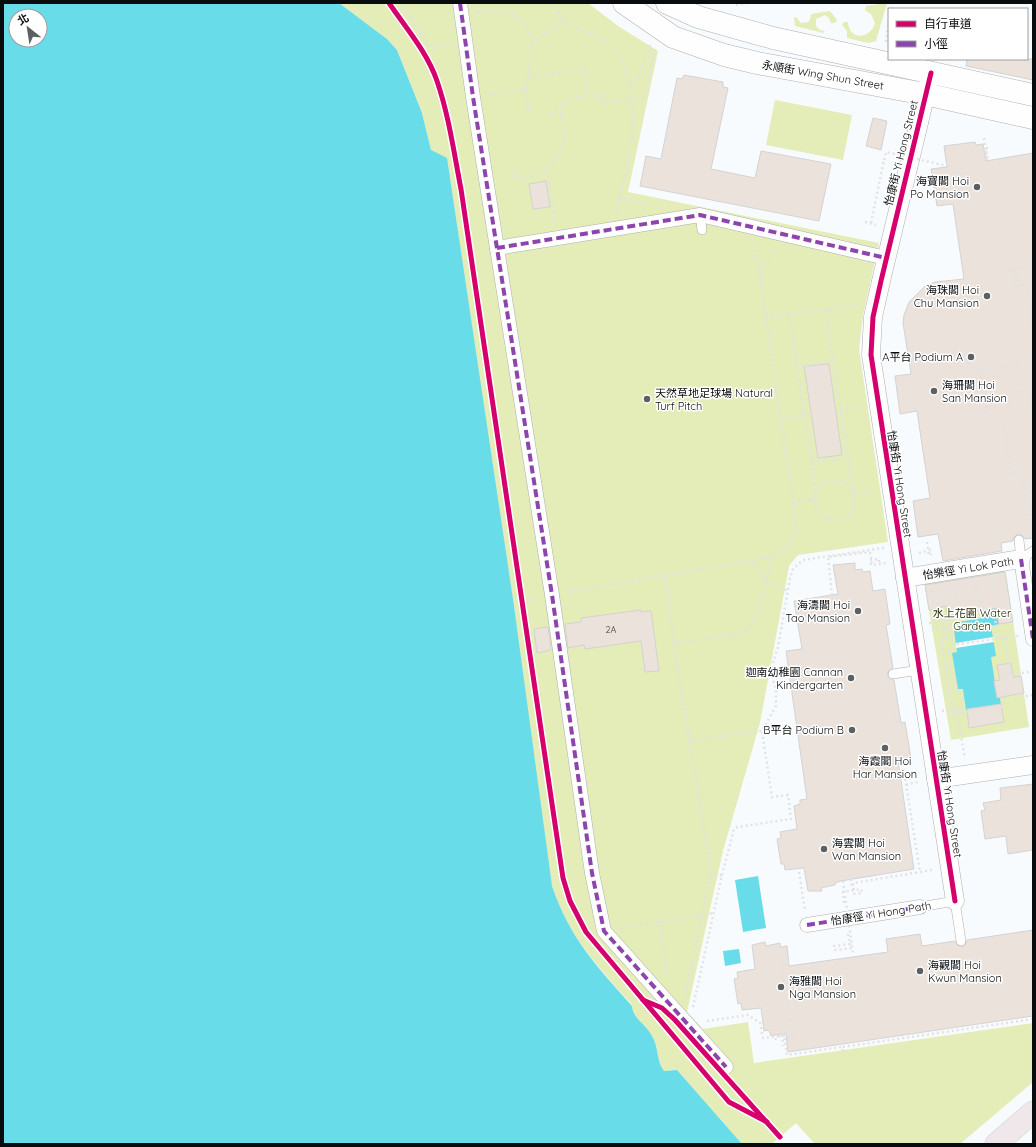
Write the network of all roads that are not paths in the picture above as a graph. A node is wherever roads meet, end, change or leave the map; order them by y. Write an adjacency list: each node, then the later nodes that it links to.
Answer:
1 (624, 3): 5 (street, 永順街 Wing Shun Street)
2 (667, 3): 4 (street, 永順街 Wing Shun Street)
3 (462, 9): 10 (street)
4 (931, 73): 5 (street, 怡康街 Yi Hong Street); 6 (street, 永順街 Wing Shun Street)
5 (925, 94): 7 (street, 永順街 Wing Shun Street); 11 (street, 怡康街 Yi Hong Street)
6 (1033, 95)
7 (1033, 118)
8 (700, 215): 9 (lane); 10 (street); 11 (street)
9 (702, 230)
10 (497, 248): 24 (street)
11 (886, 258): 14 (street, 怡康街 Yi Hong Street)
12 (1019, 540): 13 (lane)
13 (1027, 555): 14 (street, 怡樂徑 Yi Lok Path); 15 (street, 怡樂徑 Yi Lok Path)
14 (905, 578): 16 (street, 怡康街 Yi Hong Street)
15 (1033, 639)
16 (919, 670): 17 (lane); 19 (street, 怡康街 Yi Hong Street)
17 (894, 674)
18 (1033, 765): 19 (street)
19 (936, 779): 20 (street, 怡康街 Yi Hong Street)
20 (955, 902): 21 (lane, 怡康徑 Yi Hong Path); 23 (lane)
21 (920, 907): 22 (street, 怡康徑 Yi Hong Path)
22 (807, 925)
23 (961, 941)
24 (726, 1067)
25 (1033, 1112): 26 (main road)
26 (996, 1144)

